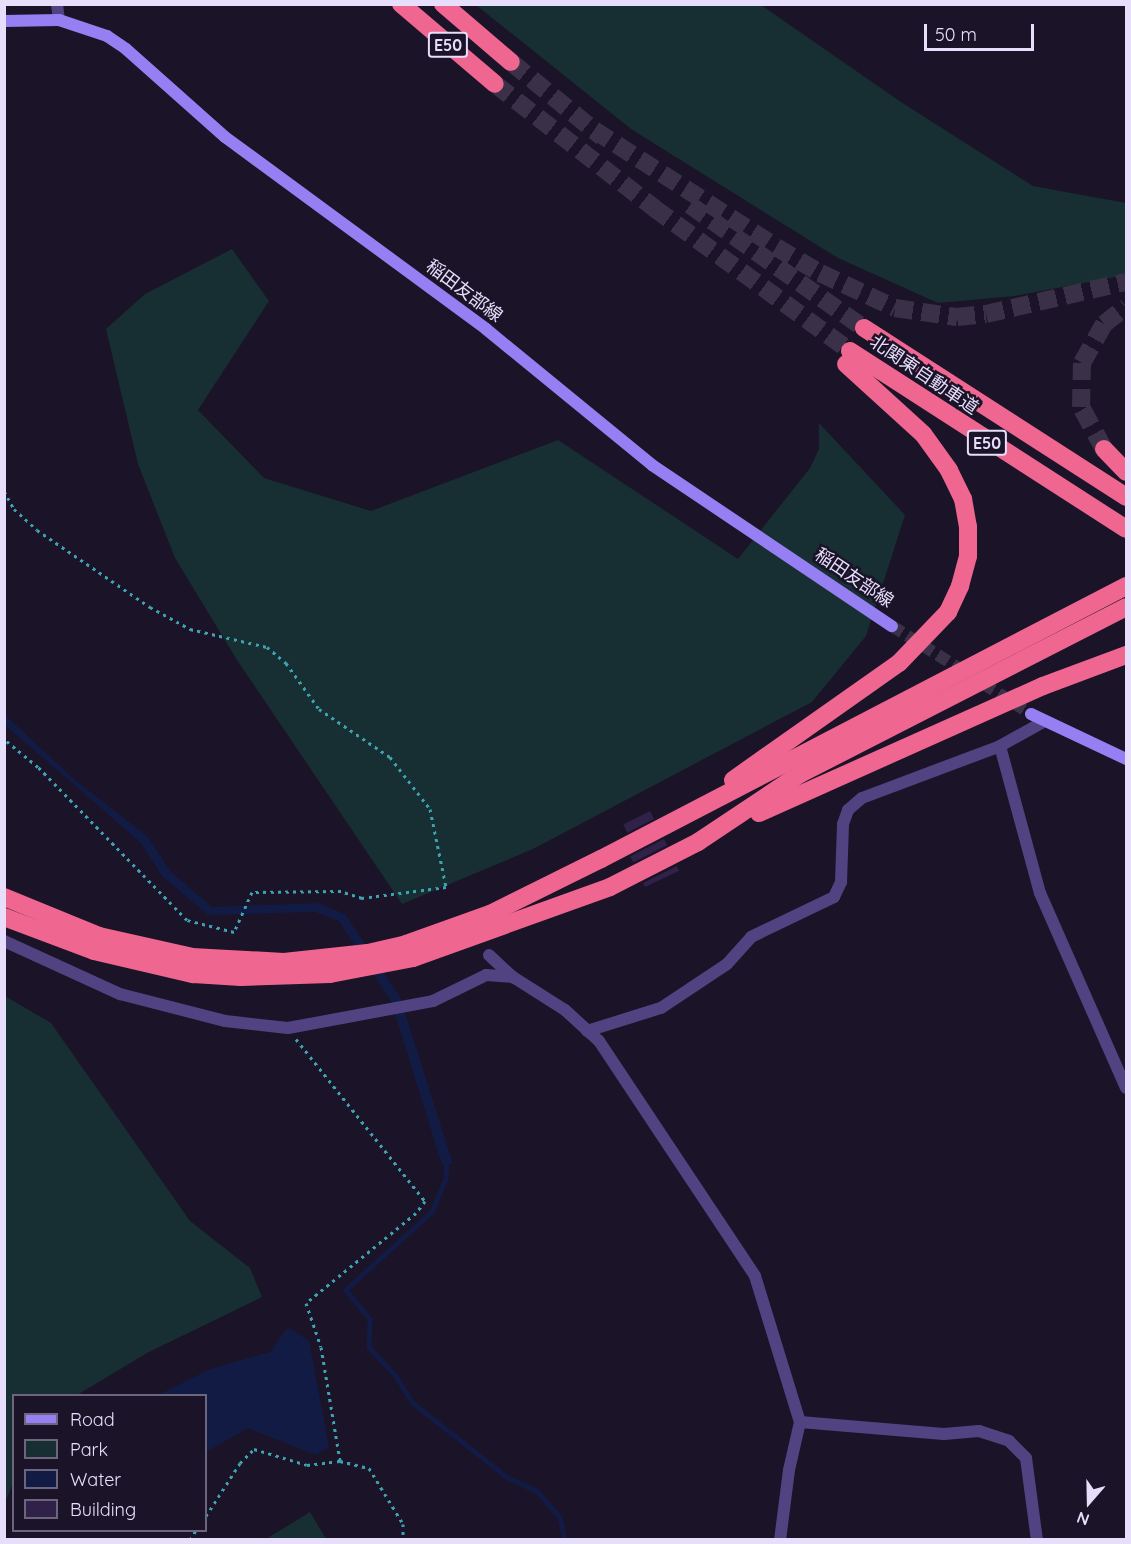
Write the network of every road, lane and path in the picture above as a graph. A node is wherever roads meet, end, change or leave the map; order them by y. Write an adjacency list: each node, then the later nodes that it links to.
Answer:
1 (57, 4): 4 (street)
2 (401, 4): 7 (highway, E50)
3 (443, 4): 6 (highway, E50)
4 (59, 20): 5 (main road, 稲田友部線); 16 (main road, 稲田友部線)
5 (4, 21)
6 (511, 62)
7 (495, 84)
8 (864, 328): 12 (highway, 北関東自動車道 / E50)
9 (1104, 449): 10 (highway)
10 (1126, 472)
11 (4, 491): 20 (path)
12 (1126, 497)
13 (1126, 529): 23 (highway, 北関東自動車道 / E50)
14 (1126, 586): 23 (highway)
15 (1126, 607): 24 (highway)
16 (892, 626)
17 (1126, 655): 24 (highway)
18 (1031, 714): 19 (main road)
19 (1045, 721): 21 (street); 22 (main road)
20 (4, 740)
21 (1000, 746): 31 (street); 32 (street)
22 (1126, 759)
23 (684, 817): 25 (highway)
24 (698, 842): 26 (highway)
25 (4, 897)
26 (6, 917)
27 (4, 941): 30 (street)
28 (489, 955): 29 (street)
29 (513, 977): 30 (street); 31 (street)
30 (288, 1028): 34 (path)
31 (588, 1031): 33 (street)
32 (1126, 1088)
33 (800, 1422): 37 (street); 38 (street)
34 (340, 1461): 35 (path); 36 (path)
35 (207, 1514)
36 (403, 1539)
37 (780, 1539)
38 (1037, 1539)

